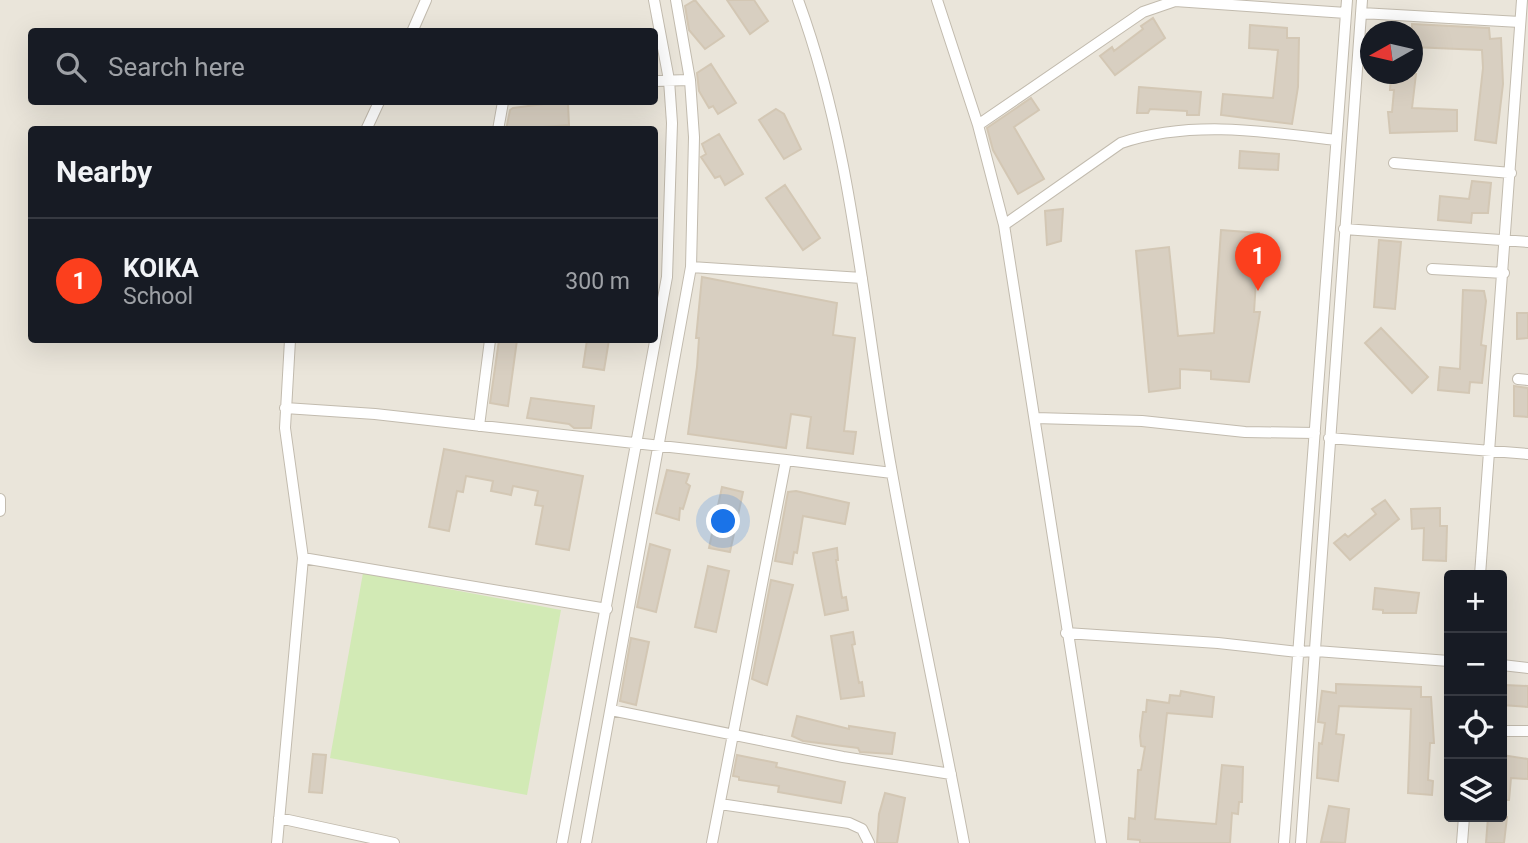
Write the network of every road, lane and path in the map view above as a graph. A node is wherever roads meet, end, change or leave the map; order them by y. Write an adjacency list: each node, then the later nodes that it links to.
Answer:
1 (426, 0): 12 (street)
2 (654, 0): 13 (street)
3 (676, 0): 14 (street)
4 (798, 0): 35 (street)
5 (937, 0): 18 (street)
6 (1347, 0): 9 (street)
7 (1362, 0): 10 (street)
8 (1522, 0): 11 (street)
9 (1346, 13): 18 (street); 21 (street)
10 (1361, 13): 11 (street); 25 (street)
11 (1520, 22): 23 (street)
12 (414, 28)
13 (669, 80): 14 (street); 15 (street); 34 (street)
14 (690, 80): 30 (street)
15 (658, 81)
16 (378, 105): 19 (street)
17 (502, 105): 20 (street)
18 (978, 125): 26 (street)
19 (368, 126)
20 (499, 126)
21 (1335, 140): 24 (street); 26 (street)
22 (1394, 163): 23 (street)
23 (1511, 173): 28 (street)
24 (1332, 184): 25 (street); 43 (street)
25 (1348, 186): 27 (street)
26 (1003, 225): 41 (street)
27 (1344, 229): 28 (street); 44 (street)
28 (1507, 240): 29 (street); 32 (street)
29 (1528, 242)
30 (691, 267): 35 (street); 46 (street)
31 (1432, 270): 32 (street)
32 (1503, 273): 47 (street)
33 (658, 276): 34 (street)
34 (667, 277): 36 (street)
35 (862, 278): 50 (street)
36 (658, 329)
37 (290, 343): 40 (street)
38 (490, 343): 42 (street)
39 (655, 343): 45 (street)
40 (285, 408): 42 (street); 53 (street)
41 (1035, 418): 43 (street); 56 (street)
42 (479, 426): 45 (street)
43 (1315, 433): 58 (street)
44 (1329, 438): 47 (street); 57 (street)
45 (638, 443): 46 (street); 55 (street)
46 (660, 446): 49 (street); 62 (street)
47 (1489, 451): 48 (street); 54 (street)
48 (1528, 454)
49 (786, 460): 50 (street); 65 (street)
50 (892, 473): 66 (street)
51 (0, 499): 52 (street)
52 (0, 511)
53 (303, 558): 55 (street); 68 (street)
54 (1480, 570)
55 (607, 609): 72 (street)
56 (1066, 633): 58 (street); 77 (street)
57 (1316, 651): 58 (street); 59 (street); 79 (street)
58 (1298, 652): 78 (street)
59 (1444, 661)
60 (1507, 666): 61 (street)
61 (1528, 668)
62 (611, 710): 65 (street); 73 (street)
63 (1507, 731): 64 (street)
64 (1528, 731)
65 (733, 734): 66 (street); 67 (street)
66 (951, 774): 76 (street)
67 (720, 804): 74 (street); 75 (street)
68 (279, 818): 70 (street); 71 (street)
69 (1464, 822): 80 (street)
70 (277, 843)
71 (394, 843)
72 (562, 843)
73 (586, 843)
74 (712, 843)
75 (869, 843)
76 (964, 843)
77 (1101, 843)
78 (1284, 843)
79 (1301, 843)
80 (1462, 843)

